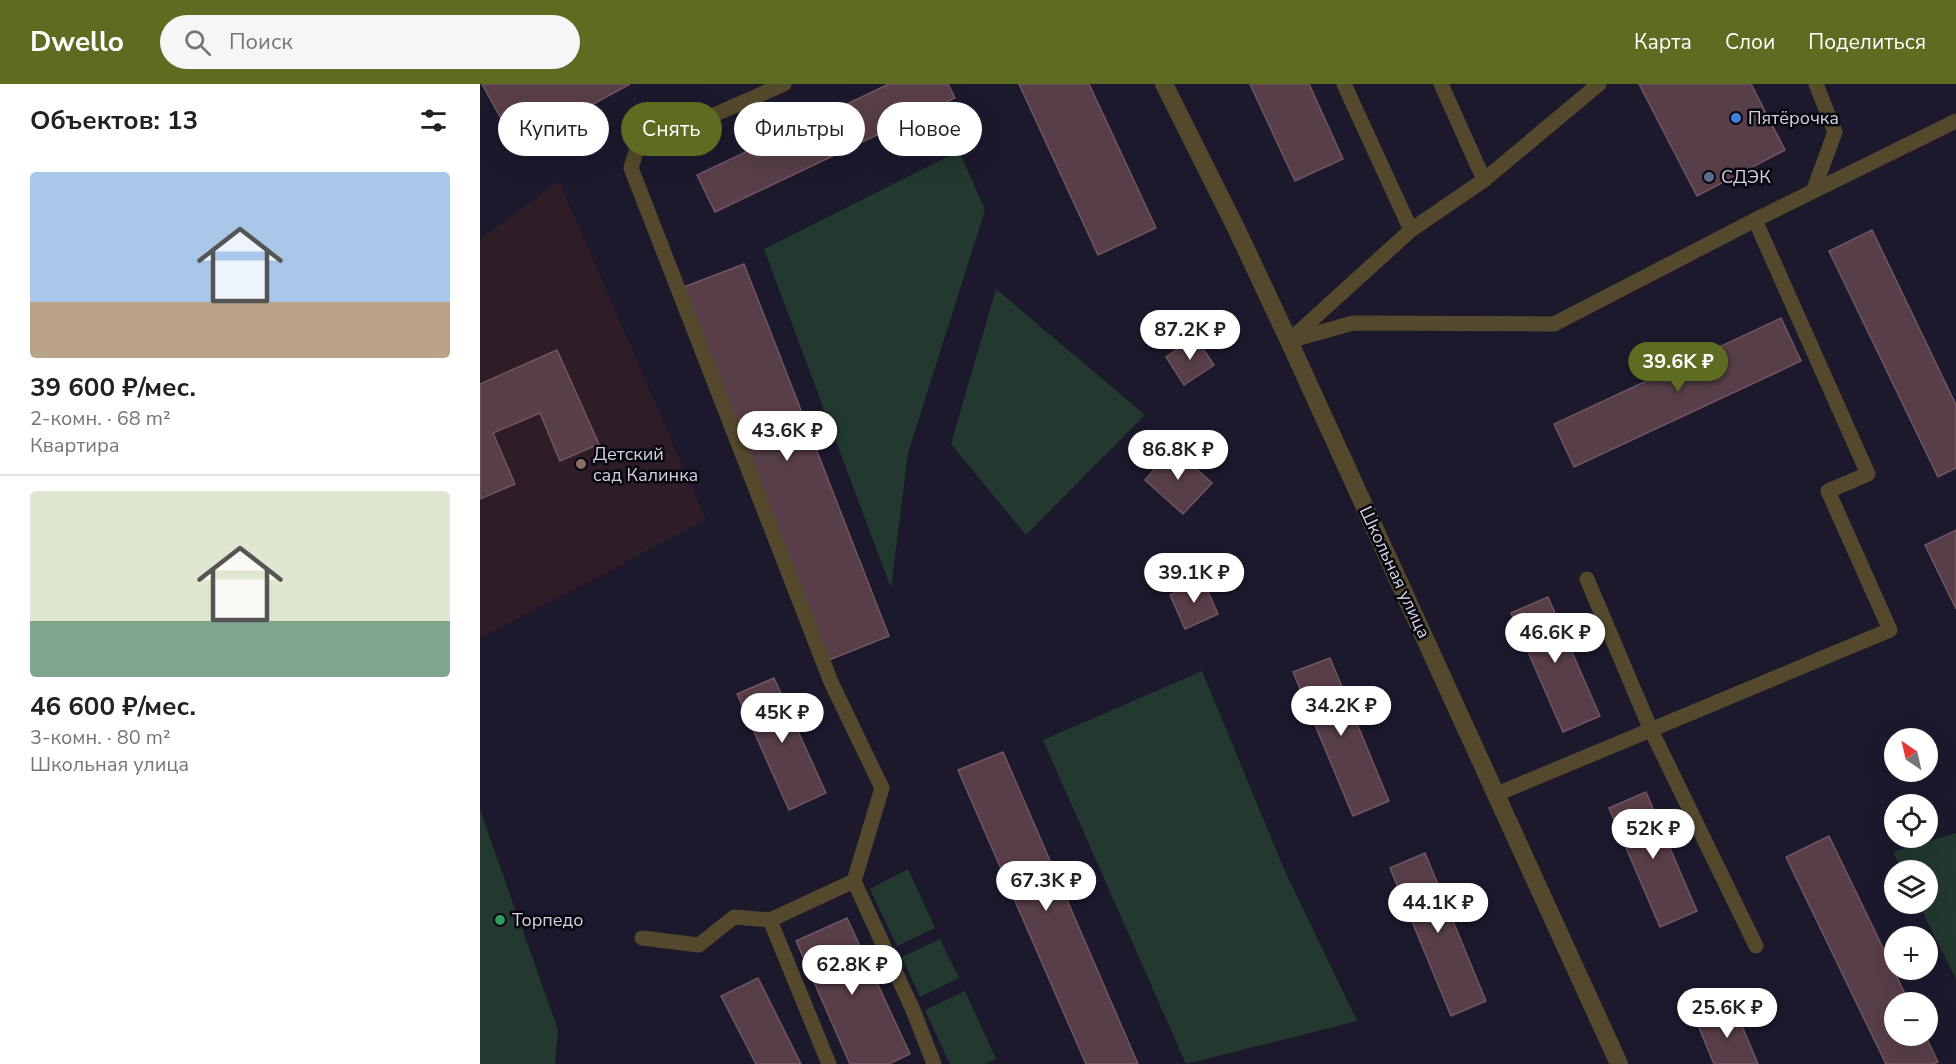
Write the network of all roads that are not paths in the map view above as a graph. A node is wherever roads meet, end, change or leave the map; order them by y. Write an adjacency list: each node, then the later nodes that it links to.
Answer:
1 (784, 84): 16 (lane)
2 (1164, 84): 12 (street, Школьная улица)
3 (1344, 84): 11 (lane)
4 (1441, 84): 8 (lane)
5 (1816, 84): 9 (lane)
6 (1596, 85): 8 (lane)
7 (1956, 121): 9 (lane)
8 (1484, 180): 11 (lane)
9 (1815, 189): 10 (lane)
10 (1755, 220): 12 (lane); 14 (lane)
11 (1412, 230): 12 (lane)
12 (1289, 341): 15 (street, Школьная улица)
13 (1587, 579): 14 (lane)
14 (1651, 730): 15 (lane); 19 (lane)
15 (1497, 794): 22 (street, Школьная улица)
16 (854, 881): 17 (lane); 21 (lane)
17 (770, 920): 18 (lane); 20 (lane)
18 (642, 938)
19 (1756, 946)
20 (829, 1064)
21 (933, 1064)
22 (1619, 1064)

